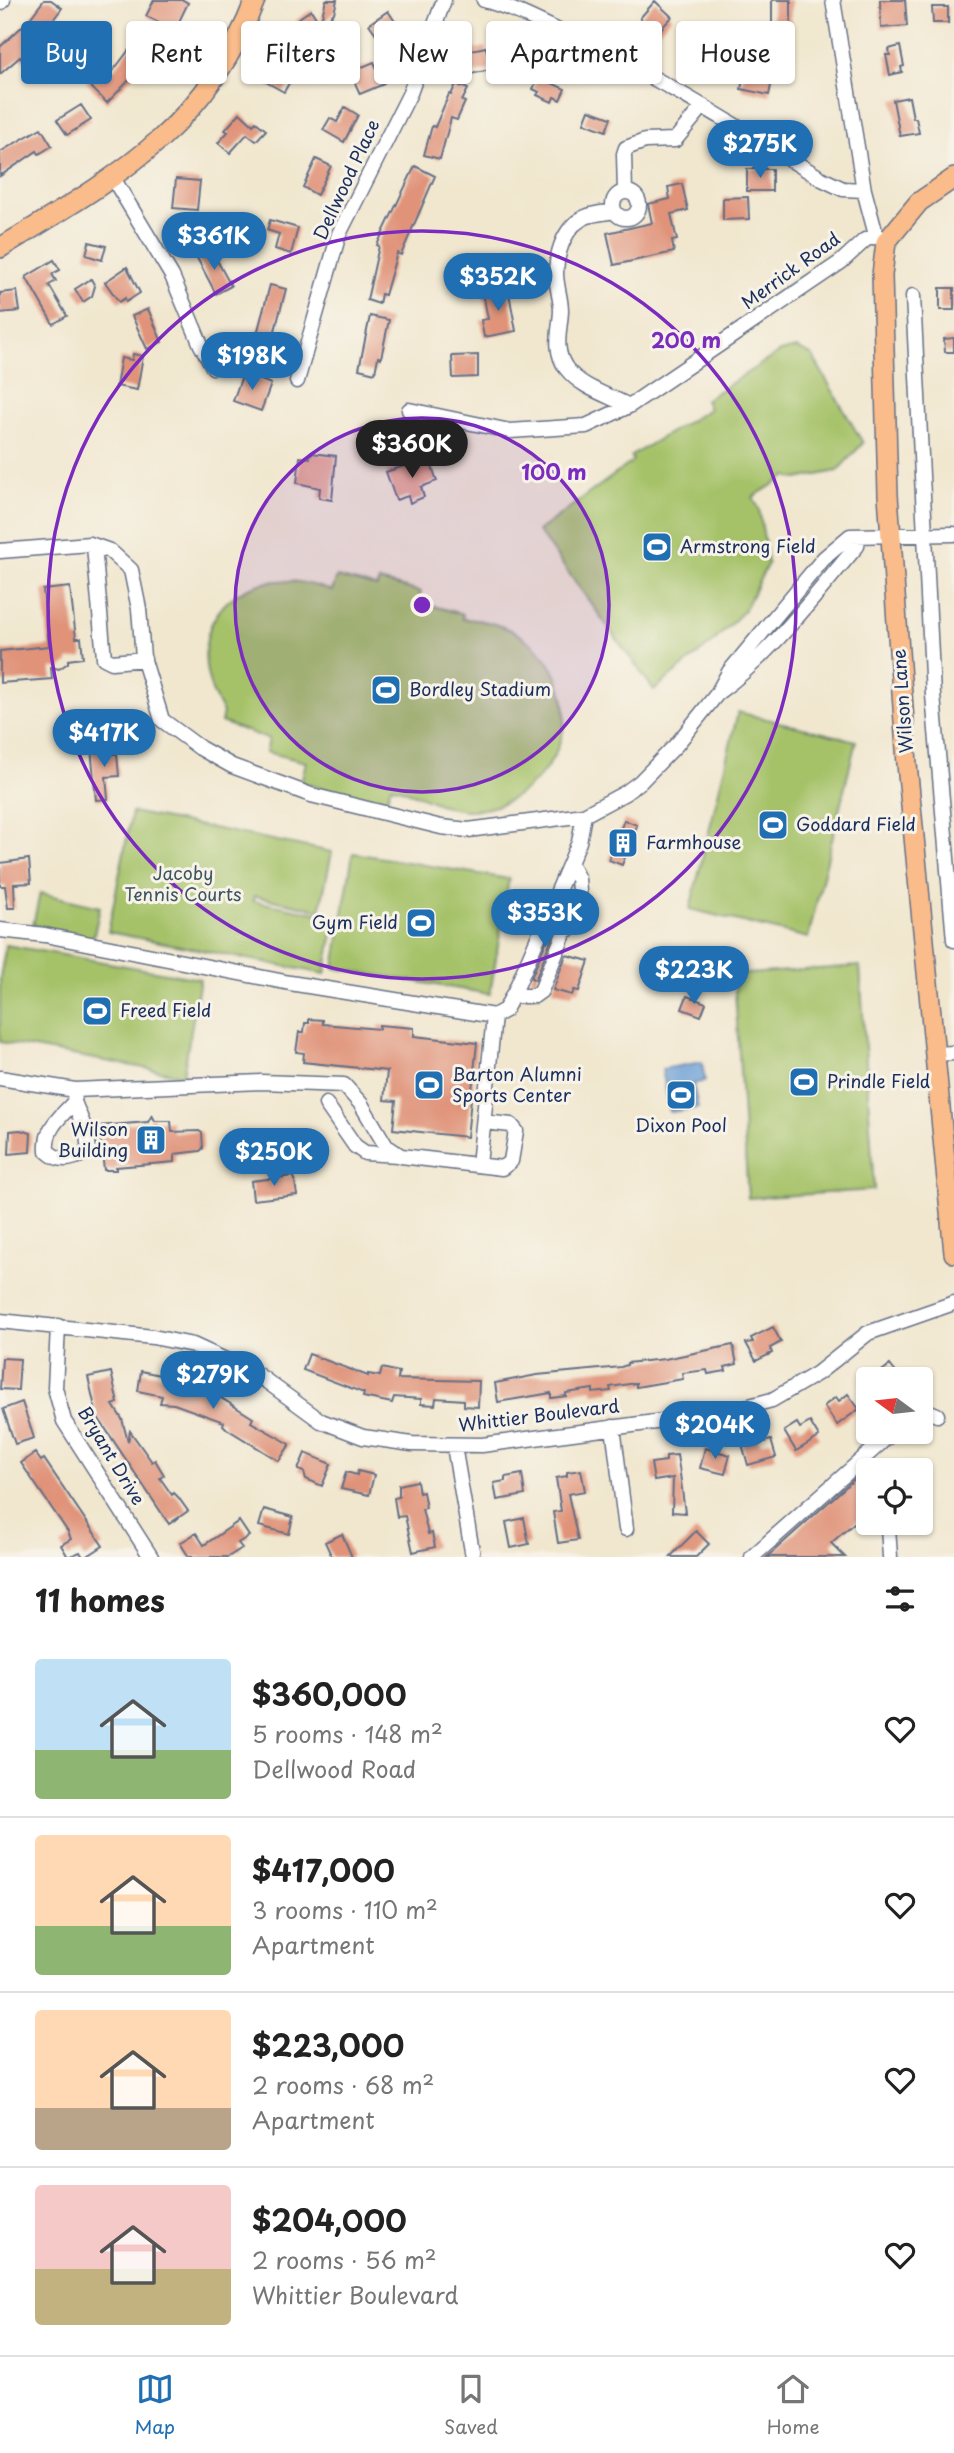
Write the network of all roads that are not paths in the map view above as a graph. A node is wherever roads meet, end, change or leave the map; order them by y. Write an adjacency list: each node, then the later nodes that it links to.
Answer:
1 (255, 0): 6 (main road)
2 (444, 0): 15 (street, Dellwood Place)
3 (484, 0): 5 (street)
4 (833, 0): 8 (street)
5 (703, 106): 8 (street); 9 (street)
6 (113, 178): 12 (main road); 14 (street)
7 (954, 178): 11 (main road)
8 (864, 190): 11 (street)
9 (625, 192): 10 (street); 10 (street)
10 (614, 211): 16 (street)
11 (881, 239): 16 (street, Merrick Road); 20 (main road, Wilson Lane)
12 (0, 248)
13 (913, 296): 18 (street, Wilson Lane)
14 (213, 367)
15 (297, 381)
16 (629, 406): 17 (street, Merrick Road)
17 (409, 410)
18 (925, 533): 19 (street); 20 (street); 31 (street, Wilson Lane)
19 (954, 534)
20 (892, 535): 21 (street); 38 (main road, Wilson Lane)
21 (858, 537): 24 (street); 25 (street)
22 (94, 546): 23 (street); 28 (street); 28 (street)
23 (0, 551)
24 (807, 578): 25 (street); 26 (street)
25 (822, 590): 27 (street)
26 (793, 597): 27 (street); 29 (street)
27 (807, 608): 29 (street)
28 (144, 659): 32 (street)
29 (717, 694): 32 (street)
30 (954, 754): 31 (street)
31 (938, 757): 35 (street, Wilson Lane)
32 (584, 815): 33 (street)
33 (570, 863): 36 (street); 36 (street)
34 (0, 930): 37 (street)
35 (954, 940)
36 (512, 996): 37 (street)
37 (494, 1016): 42 (street)
38 (944, 1054): 45 (main road, Wilson Lane)
39 (0, 1078): 40 (street)
40 (75, 1096): 40 (street); 43 (street)
41 (326, 1104): 43 (street)
42 (484, 1122): 44 (street); 44 (street)
43 (401, 1156): 44 (street)
44 (479, 1165)
45 (954, 1253)
46 (954, 1303): 51 (street, Whittier Boulevard)
47 (0, 1321): 48 (street, Whittier Boulevard)
48 (58, 1326): 53 (street, Whittier Boulevard); 56 (street, Bryant Drive)
49 (933, 1413): 50 (street)
50 (937, 1415)
51 (613, 1427): 53 (street, Whittier Boulevard); 54 (street)
52 (879, 1444): 58 (street)
53 (454, 1446): 57 (street)
54 (626, 1529)
55 (889, 1535): 59 (street)
56 (151, 1557)
57 (474, 1557)
58 (752, 1557)
59 (890, 1557)

